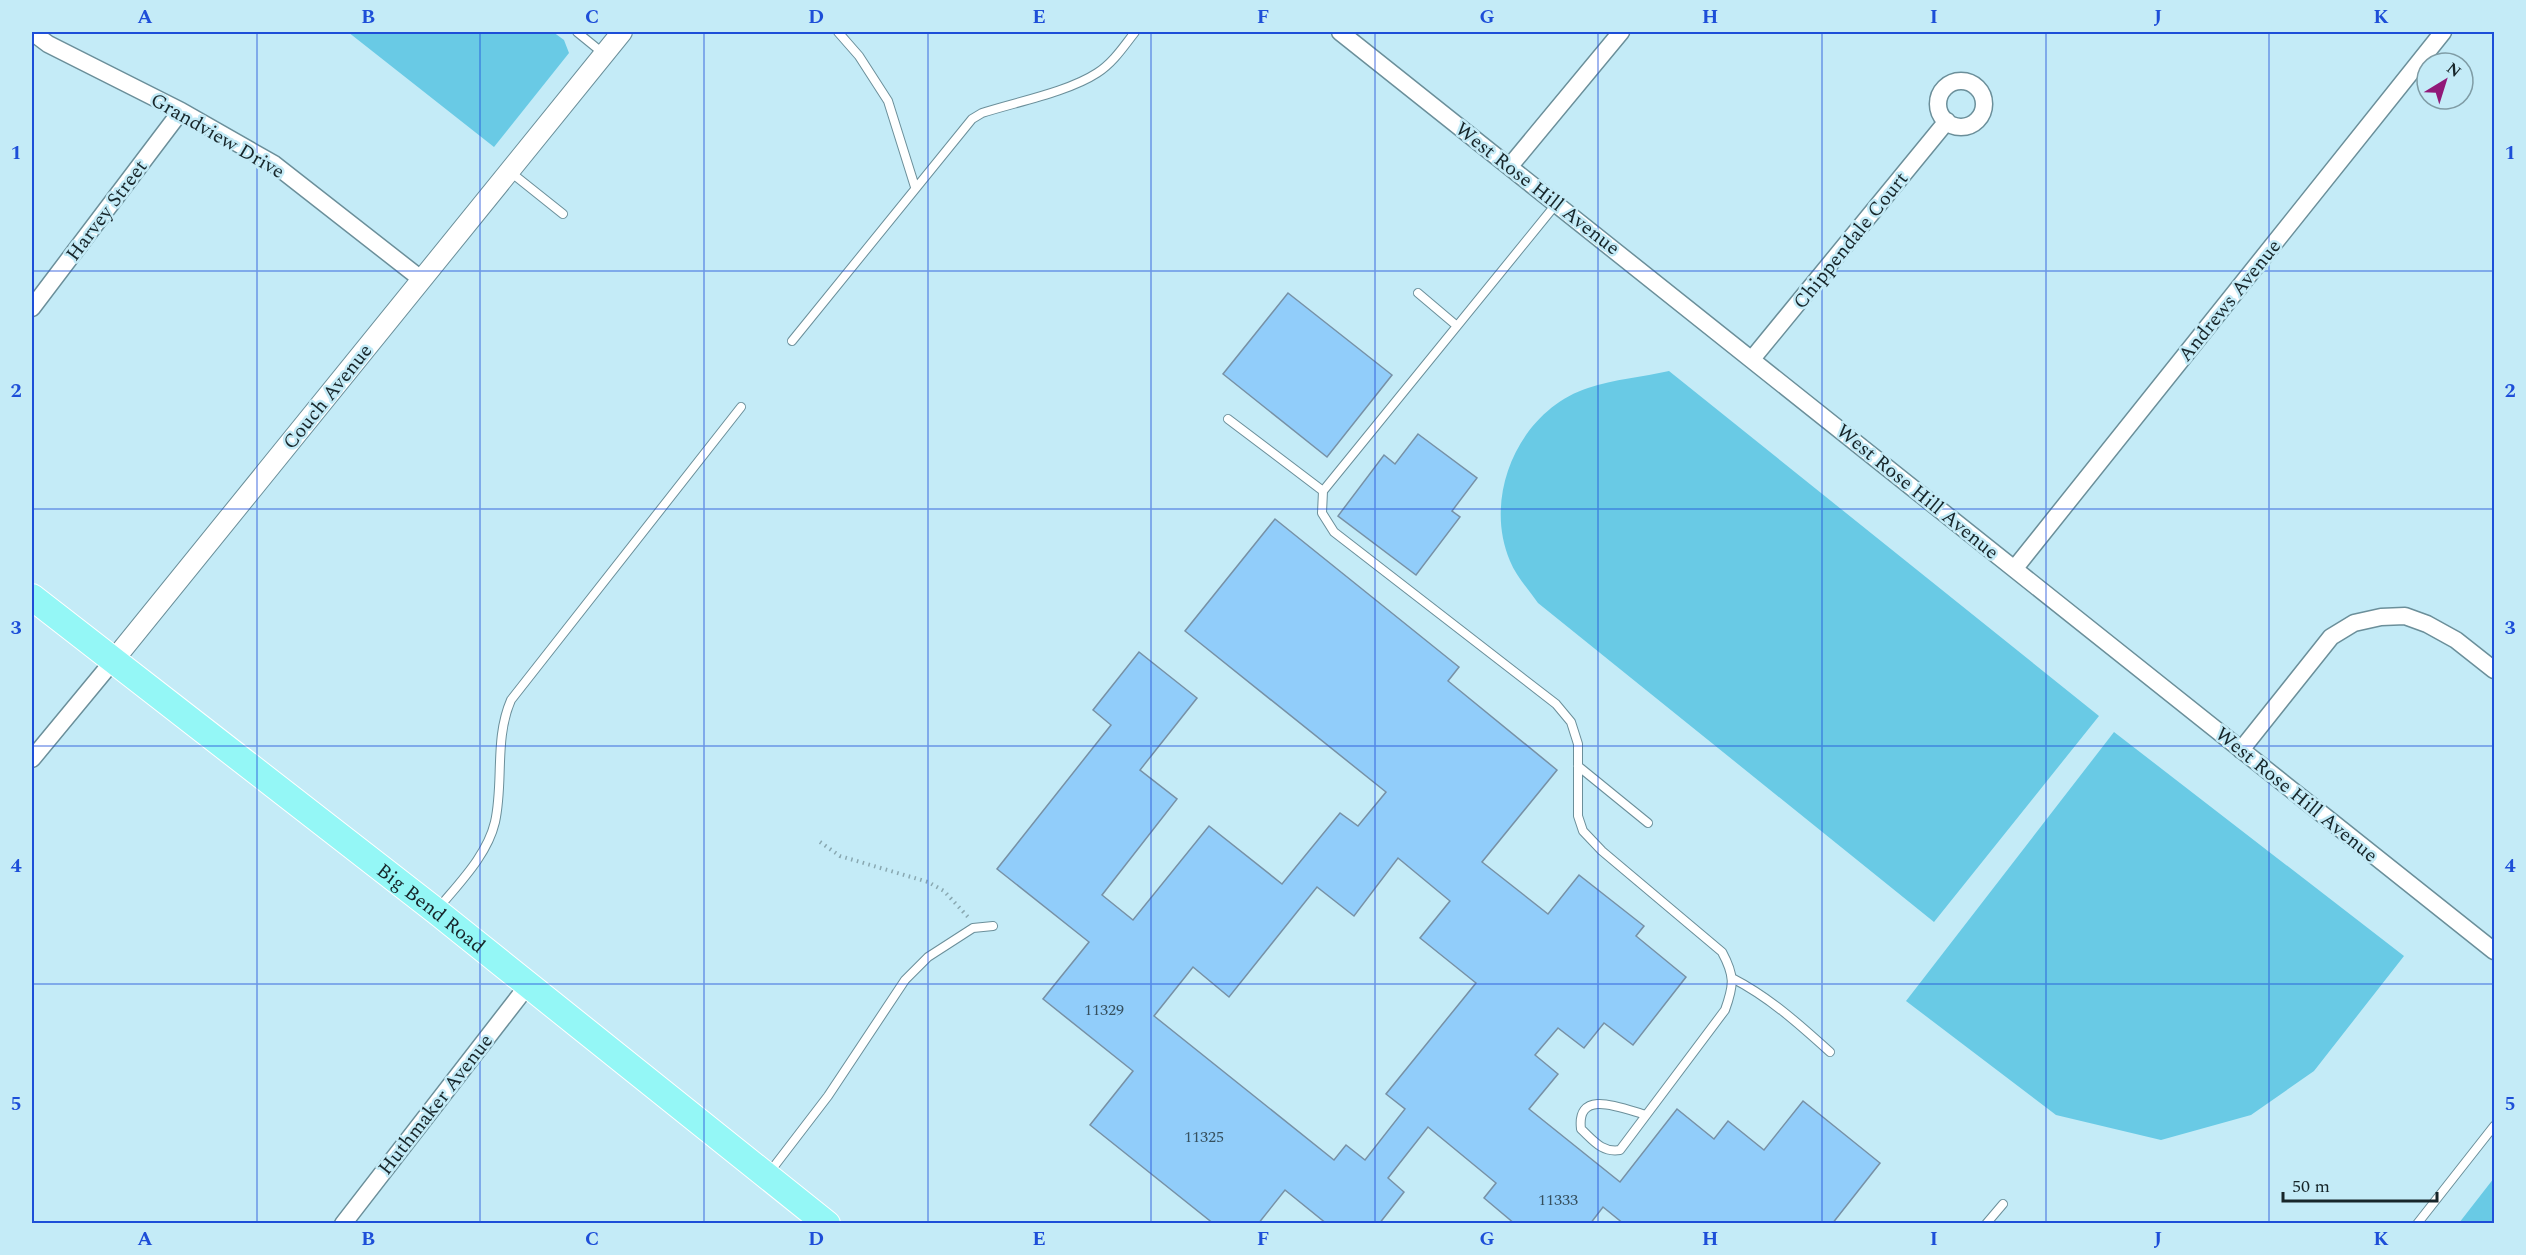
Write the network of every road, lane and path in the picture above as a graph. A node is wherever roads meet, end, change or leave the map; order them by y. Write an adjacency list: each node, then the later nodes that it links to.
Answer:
1 (32, 32): 10 (street, Grandview Drive)
2 (577, 32): 9 (lane)
3 (622, 32): 9 (street, Couch Avenue)
4 (837, 32): 14 (lane)
5 (1135, 32): 14 (lane)
6 (1340, 32): 12 (street, West Rose Hill Avenue)
7 (1621, 32): 12 (street)
8 (2443, 32): 26 (street, Andrews Avenue)
9 (604, 54): 13 (street, Couch Avenue)
10 (181, 111): 17 (street, Grandview Drive); 19 (street, Harvey Street)
11 (1947, 121): 22 (street, Chippendale Court)
12 (1510, 166): 15 (street, West Rose Hill Avenue)
13 (509, 171): 16 (lane); 17 (street, Couch Avenue)
14 (915, 187): 21 (lane)
15 (1557, 203): 20 (lane); 22 (street, West Rose Hill Avenue)
16 (563, 214)
17 (421, 279): 28 (street, Couch Avenue)
18 (1418, 293): 20 (lane)
19 (32, 308)
20 (1457, 326): 25 (lane)
21 (792, 340)
22 (1752, 359): 26 (street, West Rose Hill Avenue)
23 (741, 407): 35 (lane)
24 (1228, 419): 25 (lane)
25 (1323, 491): 32 (lane)
26 (2015, 568): 30 (street, West Rose Hill Avenue)
27 (32, 597): 28 (main road, Big Bend Road)
28 (113, 661): 31 (street, Couch Avenue); 35 (main road, Big Bend Road)
29 (2494, 670): 30 (street)
30 (2241, 750): 38 (street, West Rose Hill Avenue)
31 (32, 759)
32 (1578, 766): 33 (lane); 39 (lane)
33 (1648, 823)
34 (820, 842): 37 (path)
35 (436, 911): 40 (main road, Big Bend Road)
36 (993, 926): 37 (lane)
37 (973, 928): 44 (lane)
38 (2494, 951)
39 (1732, 978): 41 (lane); 42 (lane)
40 (528, 985): 44 (main road, Big Bend Road); 47 (street, Huthmaker Avenue)
41 (1830, 1052)
42 (1646, 1115): 42 (lane)
43 (2494, 1126): 49 (lane)
44 (767, 1176): 46 (main road, Big Bend Road)
45 (2003, 1204): 48 (lane)
46 (814, 1220)
47 (343, 1224)
48 (1986, 1224)
49 (2417, 1224)

